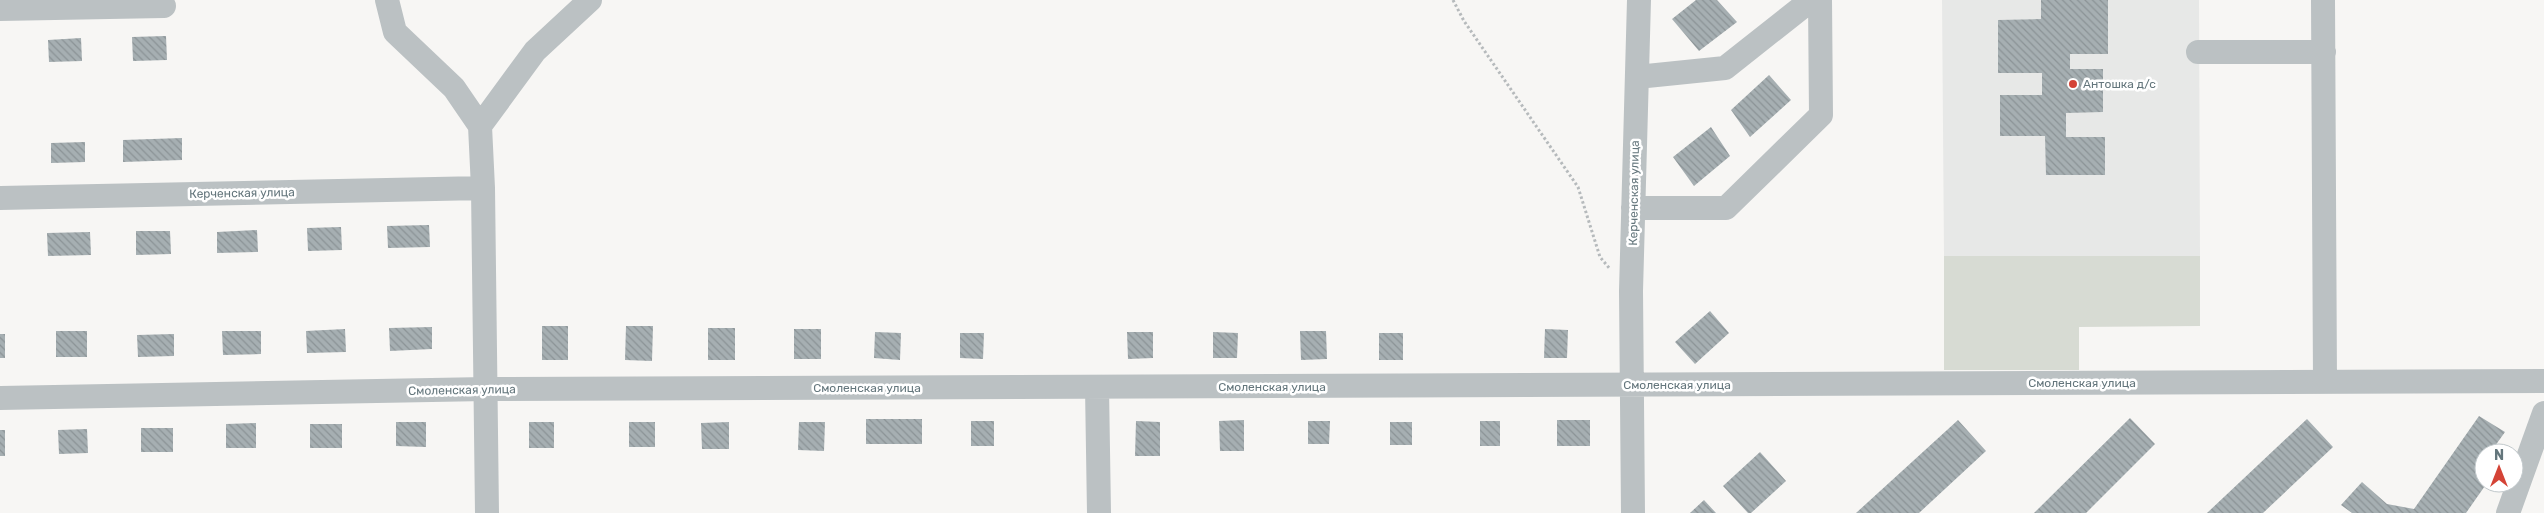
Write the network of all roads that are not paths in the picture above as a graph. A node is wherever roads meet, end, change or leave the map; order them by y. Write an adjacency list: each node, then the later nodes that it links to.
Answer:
1 (387, 0): 12 (street)
2 (590, 0): 12 (street)
3 (1639, 0): 11 (street, Керченская улица)
4 (1811, 0): 11 (street)
5 (1820, 0): 15 (street)
6 (2324, 0): 10 (street)
7 (164, 6): 8 (street)
8 (0, 9)
9 (2198, 52): 10 (street)
10 (2324, 52): 17 (street)
11 (1637, 77): 15 (street, Керченская улица)
12 (480, 126): 13 (street)
13 (483, 188): 14 (street, Керченская улица); 20 (street)
14 (0, 198)
15 (1633, 208): 18 (street, Керченская улица)
16 (2544, 381): 17 (street, Смоленская улица)
17 (2325, 382): 18 (street, Смоленская улица)
18 (1631, 385): 19 (street, Смоленская улица); 25 (street, Керченская улица)
19 (1097, 387): 20 (street, Смоленская улица); 24 (street)
20 (486, 389): 21 (street, Смоленская улица); 23 (street)
21 (0, 398)
22 (2544, 413): 26 (street)
23 (487, 513)
24 (1099, 513)
25 (1634, 513)
26 (2508, 513)

